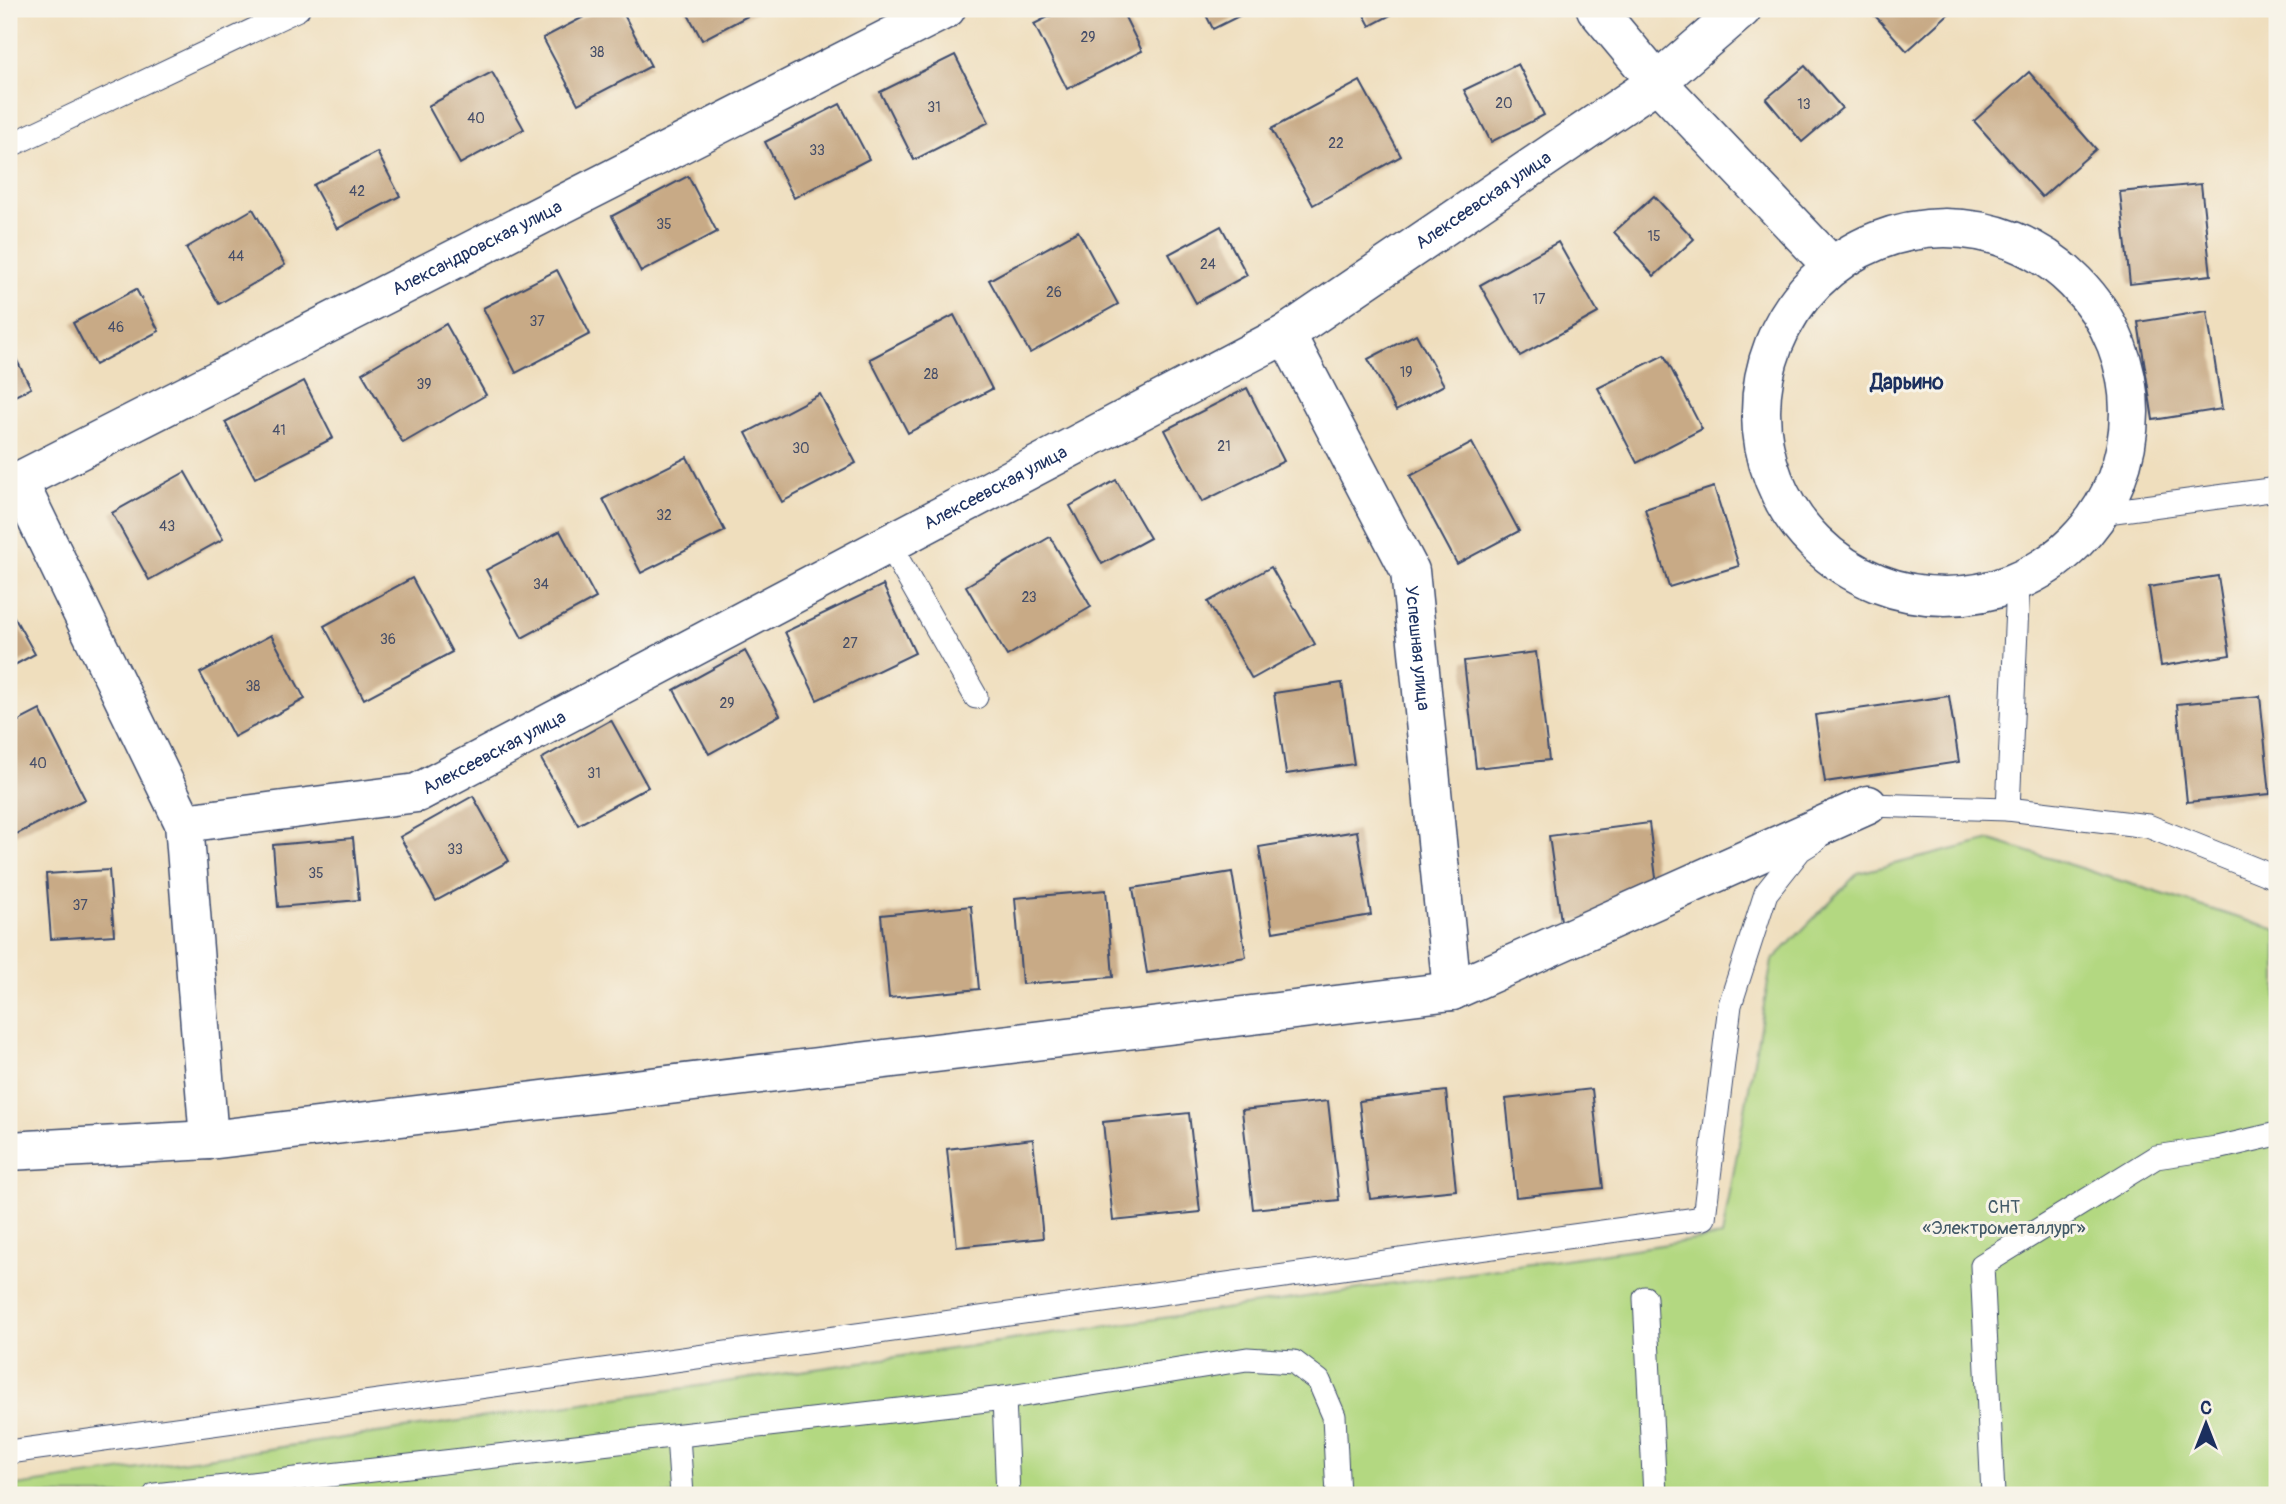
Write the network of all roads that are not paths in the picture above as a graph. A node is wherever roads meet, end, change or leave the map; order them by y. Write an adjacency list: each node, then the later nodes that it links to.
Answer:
1 (298, 9): 6 (lane)
2 (946, 9): 9 (street, Александровская улица)
3 (1596, 9): 5 (street)
4 (1742, 9): 5 (street, Алексеевская улица)
5 (1657, 82): 7 (street); 8 (street, Алексеевская улица)
6 (9, 146)
7 (1830, 264): 11 (street); 13 (street)
8 (1286, 334): 12 (street, Алексеевская улица); 19 (street, Успешная улица)
9 (13, 484): 17 (street)
10 (2277, 489): 11 (lane)
11 (2101, 513): 13 (street)
12 (889, 544): 14 (lane); 17 (street, Алексеевская улица)
13 (2018, 583): 16 (lane)
14 (976, 697)
15 (1868, 806): 16 (lane); 19 (street); 26 (lane)
16 (2008, 809): 18 (lane)
17 (184, 823): 21 (street)
18 (2277, 878)
19 (1452, 991): 21 (street)
20 (2277, 1134): 32 (lane)
21 (209, 1140): 22 (street)
22 (9, 1151)
23 (1645, 1298): 31 (lane)
24 (1004, 1398): 25 (lane); 29 (lane); 30 (lane)
25 (678, 1436): 27 (lane); 28 (lane)
26 (9, 1452)
27 (155, 1495)
28 (682, 1495)
29 (1008, 1495)
30 (1338, 1495)
31 (1655, 1495)
32 (1993, 1495)

